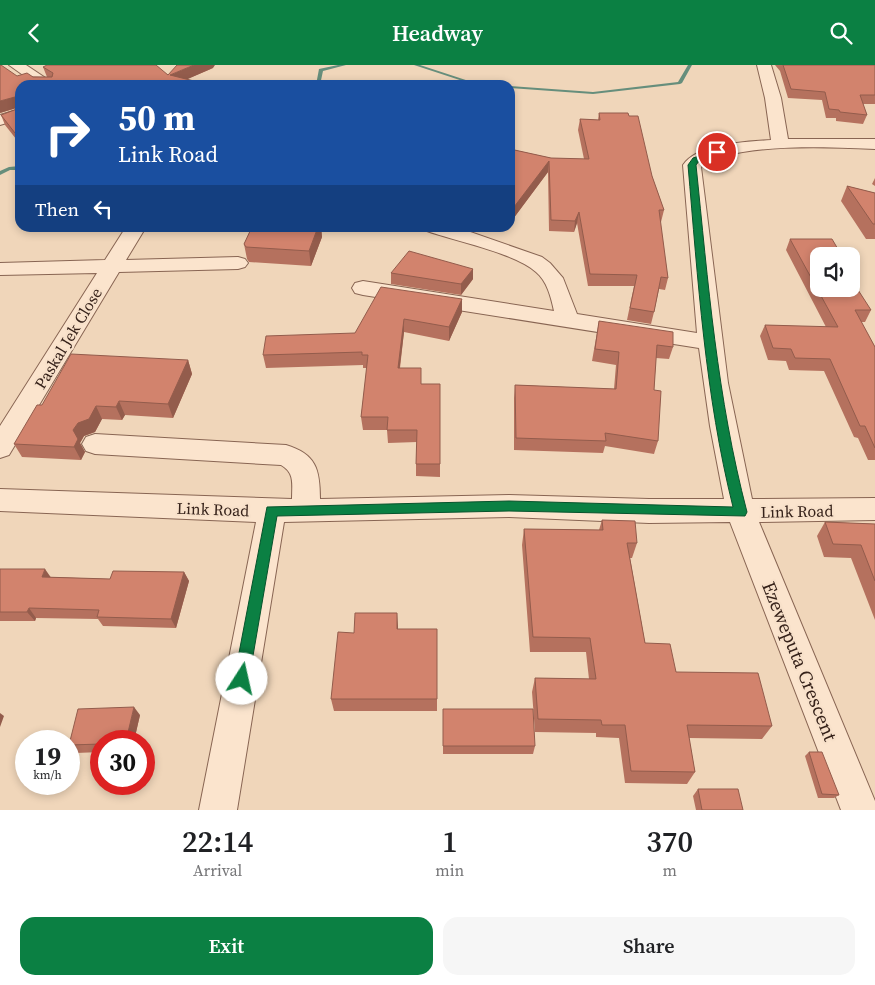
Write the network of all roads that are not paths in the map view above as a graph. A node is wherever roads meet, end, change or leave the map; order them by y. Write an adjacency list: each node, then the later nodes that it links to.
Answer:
1 (16, 65): 3 (street)
2 (764, 65): 6 (street)
3 (40, 80)
4 (15, 116): 5 (street)
5 (0, 120)
6 (780, 144): 7 (street); 15 (street, Ezeweputa Crescent)
7 (875, 144)
8 (133, 232): 11 (street, Paskal Jek Close)
9 (448, 232): 14 (street)
10 (238, 263): 11 (street)
11 (110, 267): 12 (street); 17 (street, Paskal Jek Close)
12 (0, 269)
13 (363, 287): 14 (street)
14 (568, 319): 15 (street)
15 (708, 343): 22 (street, Ezeweputa Crescent)
16 (95, 444): 21 (street)
17 (0, 449)
18 (0, 500): 20 (street, Link Road)
19 (875, 509): 22 (street, Link Road)
20 (272, 511): 21 (street, Link Road); 23 (street)
21 (306, 511): 22 (street, Link Road)
22 (741, 512): 24 (street, Ezeweputa Crescent)
23 (218, 810)
24 (860, 810)

